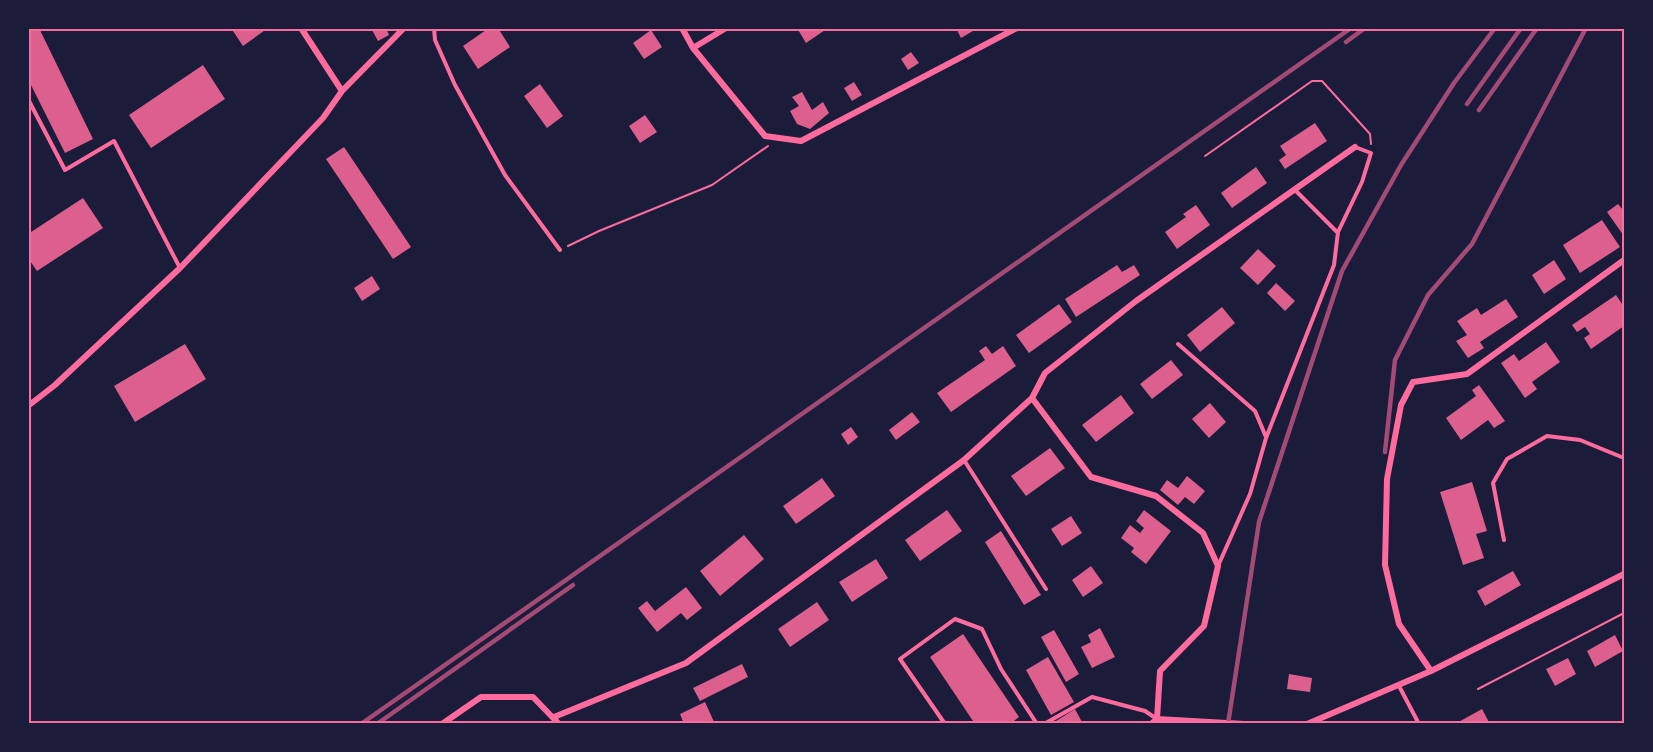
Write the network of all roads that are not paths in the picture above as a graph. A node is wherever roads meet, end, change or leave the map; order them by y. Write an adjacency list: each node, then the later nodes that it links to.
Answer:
1 (301, 28): 8 (street)
2 (404, 28): 8 (street)
3 (434, 28): 13 (lane)
4 (682, 28): 7 (street)
5 (726, 28): 7 (street)
6 (1017, 28): 7 (street)
7 (693, 48)
8 (342, 91): 15 (street)
9 (28, 99): 15 (lane)
10 (1355, 147): 11 (street); 12 (lane)
11 (1295, 190): 12 (lane); 17 (street)
12 (1338, 232): 19 (lane)
13 (560, 250)
14 (1624, 260): 26 (street)
15 (180, 267): 18 (street)
16 (1178, 344): 19 (lane)
17 (1032, 398): 21 (street); 23 (street)
18 (28, 406)
19 (1266, 438): 23 (lane)
20 (1624, 458): 22 (lane)
21 (964, 460): 25 (lane); 28 (street)
22 (1504, 540)
23 (1218, 566): 29 (street)
24 (1624, 574): 26 (street)
25 (1046, 589)
26 (1431, 671): 27 (street)
27 (1399, 686): 37 (street); 38 (lane)
28 (554, 717): 31 (street); 32 (street)
29 (1154, 721): 30 (street); 35 (lane)
30 (1228, 722): 36 (street)
31 (442, 723)
32 (559, 723)
33 (945, 723): 34 (lane)
34 (1037, 723)
35 (1044, 723)
36 (1244, 723)
37 (1307, 723)
38 (1419, 723)

